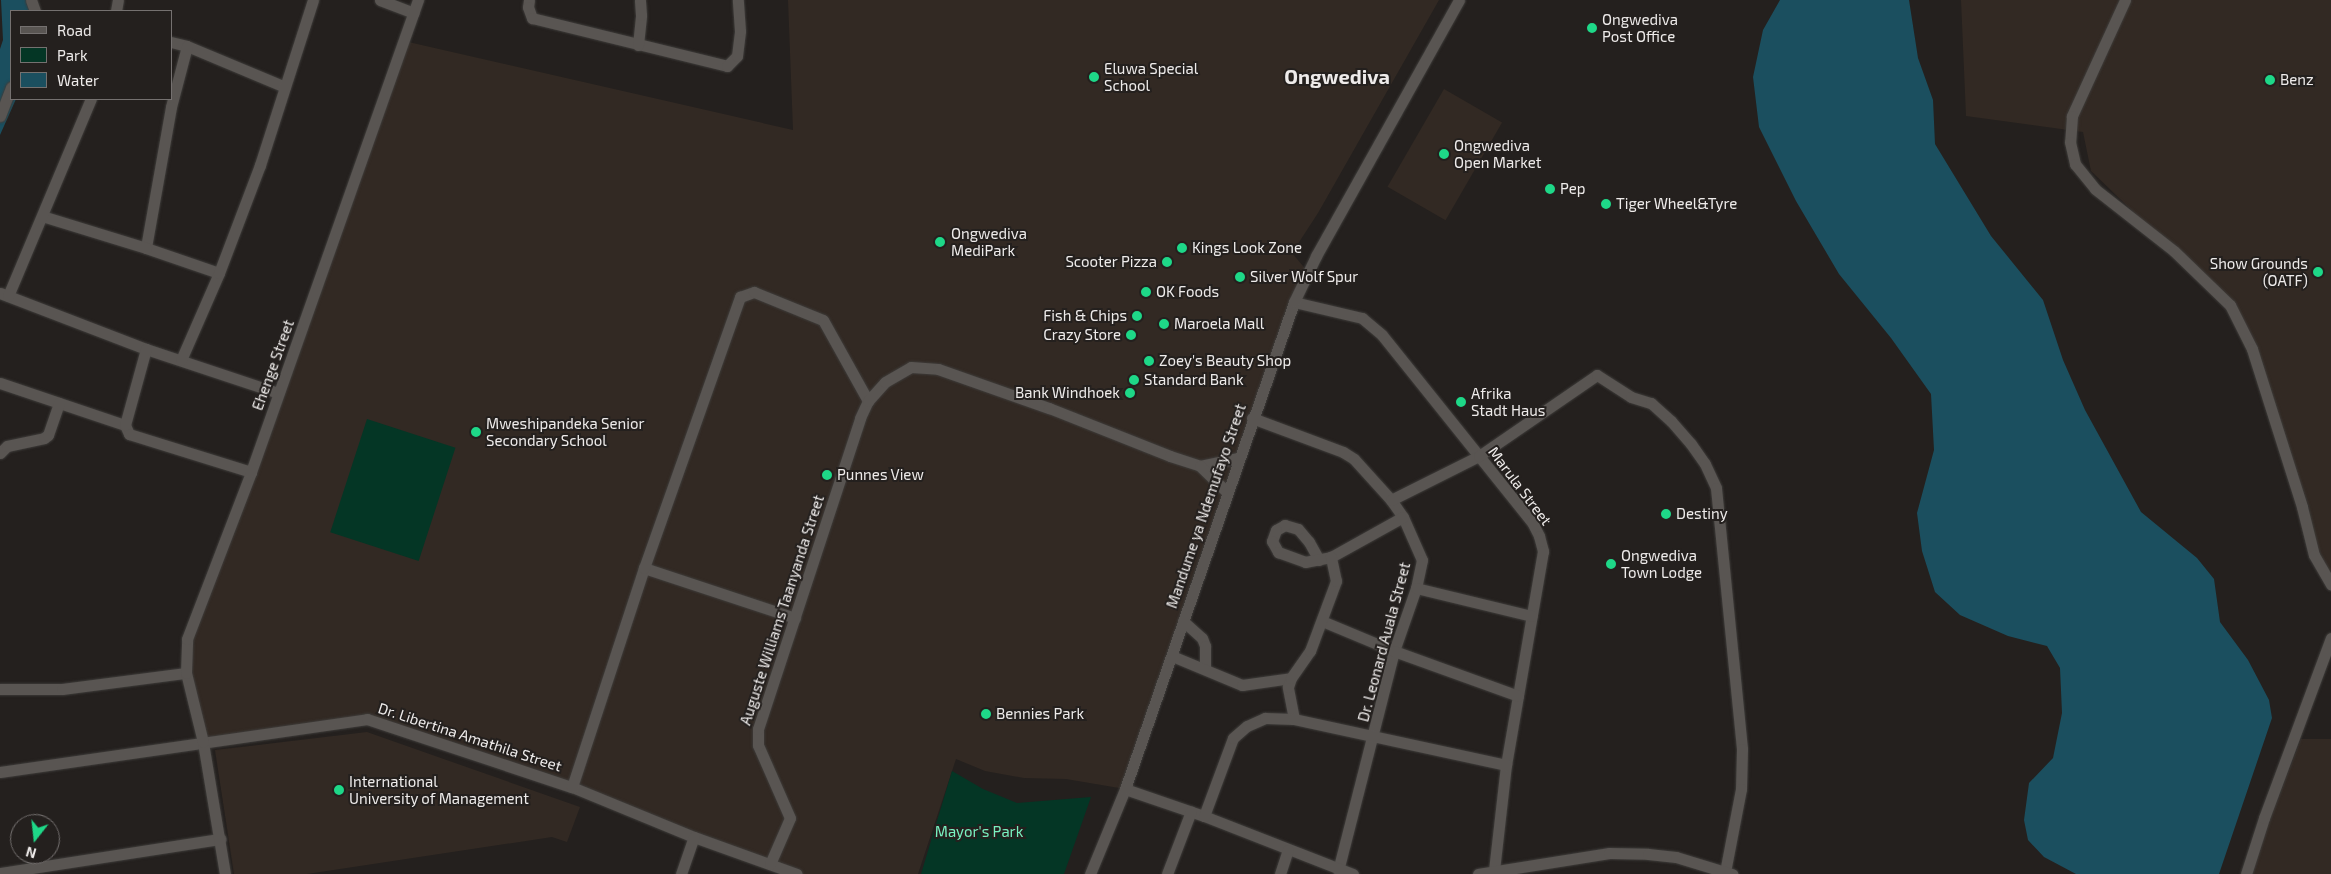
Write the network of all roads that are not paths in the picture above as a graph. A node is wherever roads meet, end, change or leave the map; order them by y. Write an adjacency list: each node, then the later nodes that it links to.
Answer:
1 (313, 0): 13 (street)
2 (380, 0): 9 (street)
3 (418, 0): 9 (street, Ehenge Street)
4 (529, 0): 11 (street)
5 (640, 0): 11 (street)
6 (738, 0): 11 (street)
7 (1458, 0): 21 (street, Mandume ya Ndemufayo Street)
8 (2125, 0): 41 (street)
9 (414, 13): 25 (street, Ehenge Street)
10 (172, 42): 12 (street)
11 (638, 45)
12 (187, 46): 13 (street); 18 (street)
13 (285, 87): 19 (street)
14 (10, 90): 16 (street)
15 (91, 100): 17 (street)
16 (0, 116)
17 (42, 216): 18 (street); 20 (street)
18 (146, 248): 19 (street)
19 (219, 273): 23 (street)
20 (4, 294): 22 (street)
21 (1294, 302): 28 (street, Mandume ya Ndemufayo Street); 31 (street, Marula Street)
22 (146, 349): 23 (street); 29 (street)
23 (181, 360): 25 (street)
24 (0, 383): 27 (street)
25 (278, 393): 34 (street, Ehenge Street)
26 (868, 401): 33 (street, Auguste Williams Taanyanda Street); 40 (street); 44 (street, Auguste Williams Taanyanda Street)
27 (59, 403): 29 (street); 30 (street)
28 (1252, 418): 32 (street, Mandume ya Ndemufayo Street); 36 (street, Dr. Leonard Auala Street)
29 (125, 425): 34 (street)
30 (0, 453)
31 (1479, 456): 36 (street); 43 (street, Marula Street); 71 (street)
32 (1238, 458): 33 (street); 35 (street, Mandume ya Ndemufayo Street)
33 (1200, 466): 35 (street)
34 (251, 472): 51 (street, Ehenge Street)
35 (1227, 492): 45 (street, Mandume ya Ndemufayo Street)
36 (1391, 500): 37 (street, Dr. Leonard Auala Street)
37 (1403, 517): 38 (street); 42 (street, Dr. Leonard Auala Street)
38 (1331, 558): 39 (street); 46 (street)
39 (1319, 560)
40 (644, 568): 44 (street); 60 (street)
41 (2331, 584)
42 (1416, 588): 43 (street); 48 (street, Dr. Leonard Auala Street)
43 (1532, 616): 54 (street, Marula Street)
44 (795, 618): 67 (street, Auguste Williams Taanyanda Street)
45 (1183, 621): 49 (street, Mandume ya Ndemufayo Street); 50 (street)
46 (1322, 621): 48 (street); 52 (street)
47 (2331, 638): 80 (street)
48 (1394, 651): 54 (street); 56 (street, Dr. Leonard Auala Street)
49 (1172, 656): 50 (street); 61 (street, Mandume ya Ndemufayo Street)
50 (1205, 668): 52 (street)
51 (186, 672): 53 (street); 57 (street, Ehenge Street)
52 (1291, 678): 55 (street)
53 (0, 689)
54 (1518, 696): 58 (street, Marula Street)
55 (1294, 719): 56 (street); 63 (street)
56 (1373, 737): 58 (street); 68 (street, Dr. Leonard Auala Street)
57 (203, 742): 59 (street, Dr. Libertina Amathila Street); 60 (street, Dr. Libertina Amathila Street); 65 (street, Ehenge Street)
58 (1506, 765): 69 (street, Marula Street)
59 (0, 772)
60 (572, 787): 64 (street, Dr. Libertina Amathila Street)
61 (1125, 789): 62 (street); 75 (street, Mandume ya Ndemufayo Street)
62 (1191, 811): 63 (street); 76 (street)
63 (1204, 816): 66 (street)
64 (694, 837): 67 (street, Dr. Libertina Amathila Street); 73 (street)
65 (220, 839): 70 (street); 72 (street, Ehenge Street)
66 (1288, 850): 68 (street); 77 (street)
67 (770, 864): 74 (street, Dr. Libertina Amathila Street)
68 (1338, 870): 78 (street)
69 (1494, 871): 71 (street); 79 (street)
70 (0, 873)
71 (1729, 873)
72 (226, 874)
73 (681, 874)
74 (797, 874)
75 (1090, 874)
76 (1167, 874)
77 (1280, 874)
78 (1353, 874)
79 (1478, 874)
80 (2246, 874)

